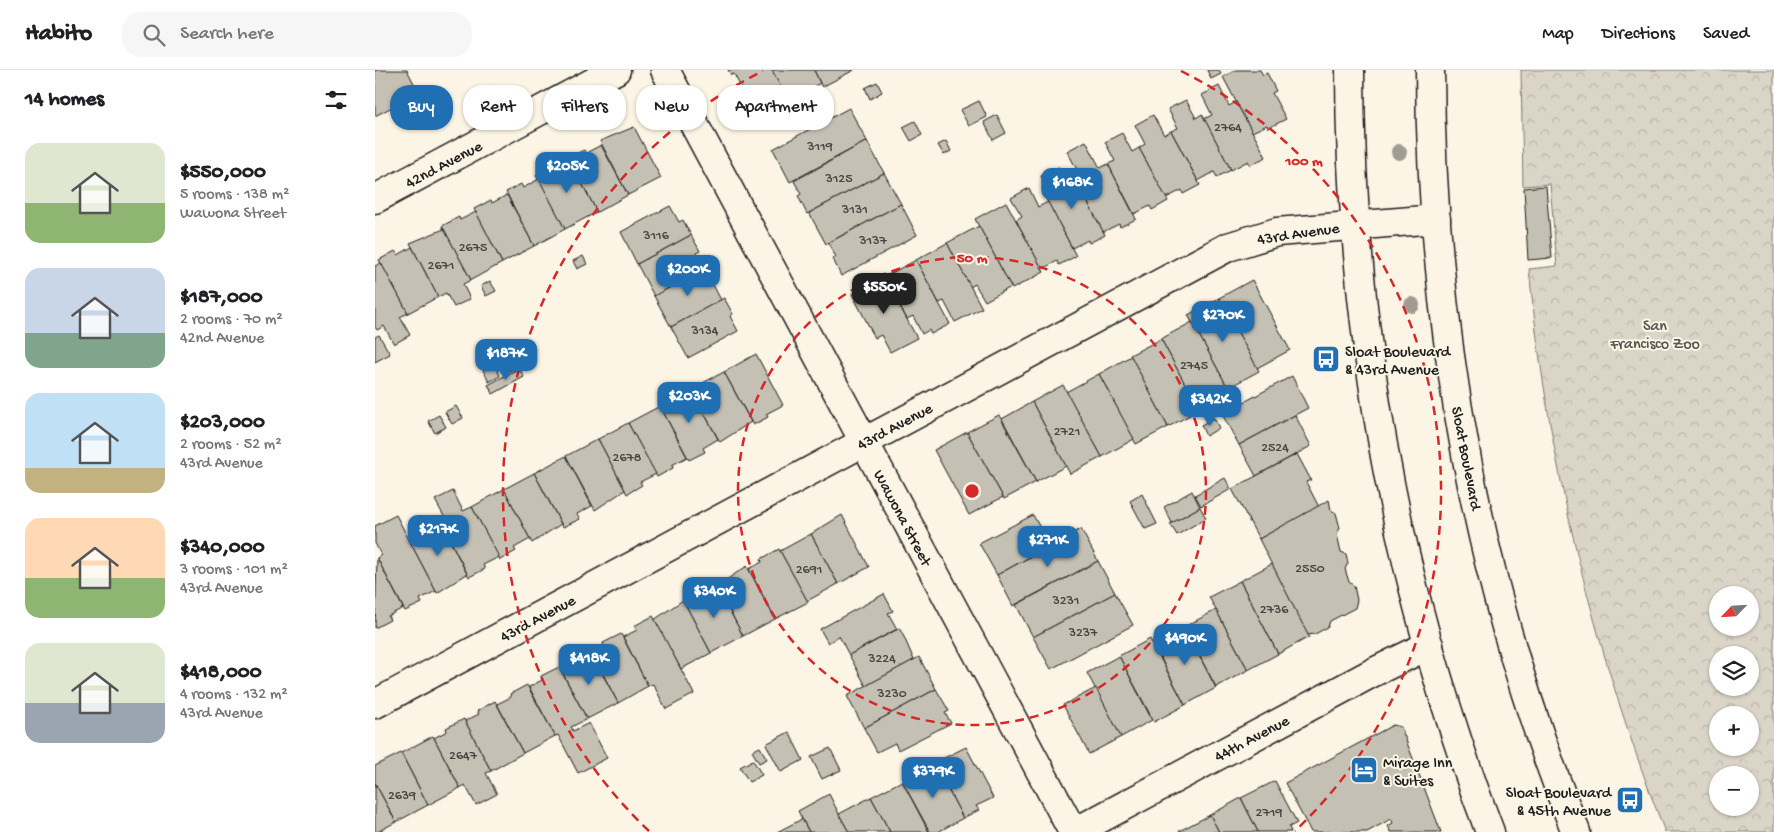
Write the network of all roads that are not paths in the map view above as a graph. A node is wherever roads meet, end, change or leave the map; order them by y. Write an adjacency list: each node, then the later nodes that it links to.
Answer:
1 (616, 70): 5 (street, 42nd Avenue)
2 (665, 70): 8 (street, Wawona Street)
3 (1350, 70): 7 (street)
4 (1430, 70): 6 (street, Sloat Boulevard)
5 (375, 199)
6 (1436, 219): 7 (street, 43rd Avenue); 13 (street, Sloat Boulevard)
7 (1355, 225): 8 (street, 43rd Avenue); 9 (street)
8 (864, 442): 10 (street, 43rd Avenue); 11 (street, Wawona Street)
9 (1429, 645): 11 (street, 44th Avenue); 12 (street)
10 (375, 704)
11 (1074, 832)
12 (1490, 832)
13 (1576, 832)

